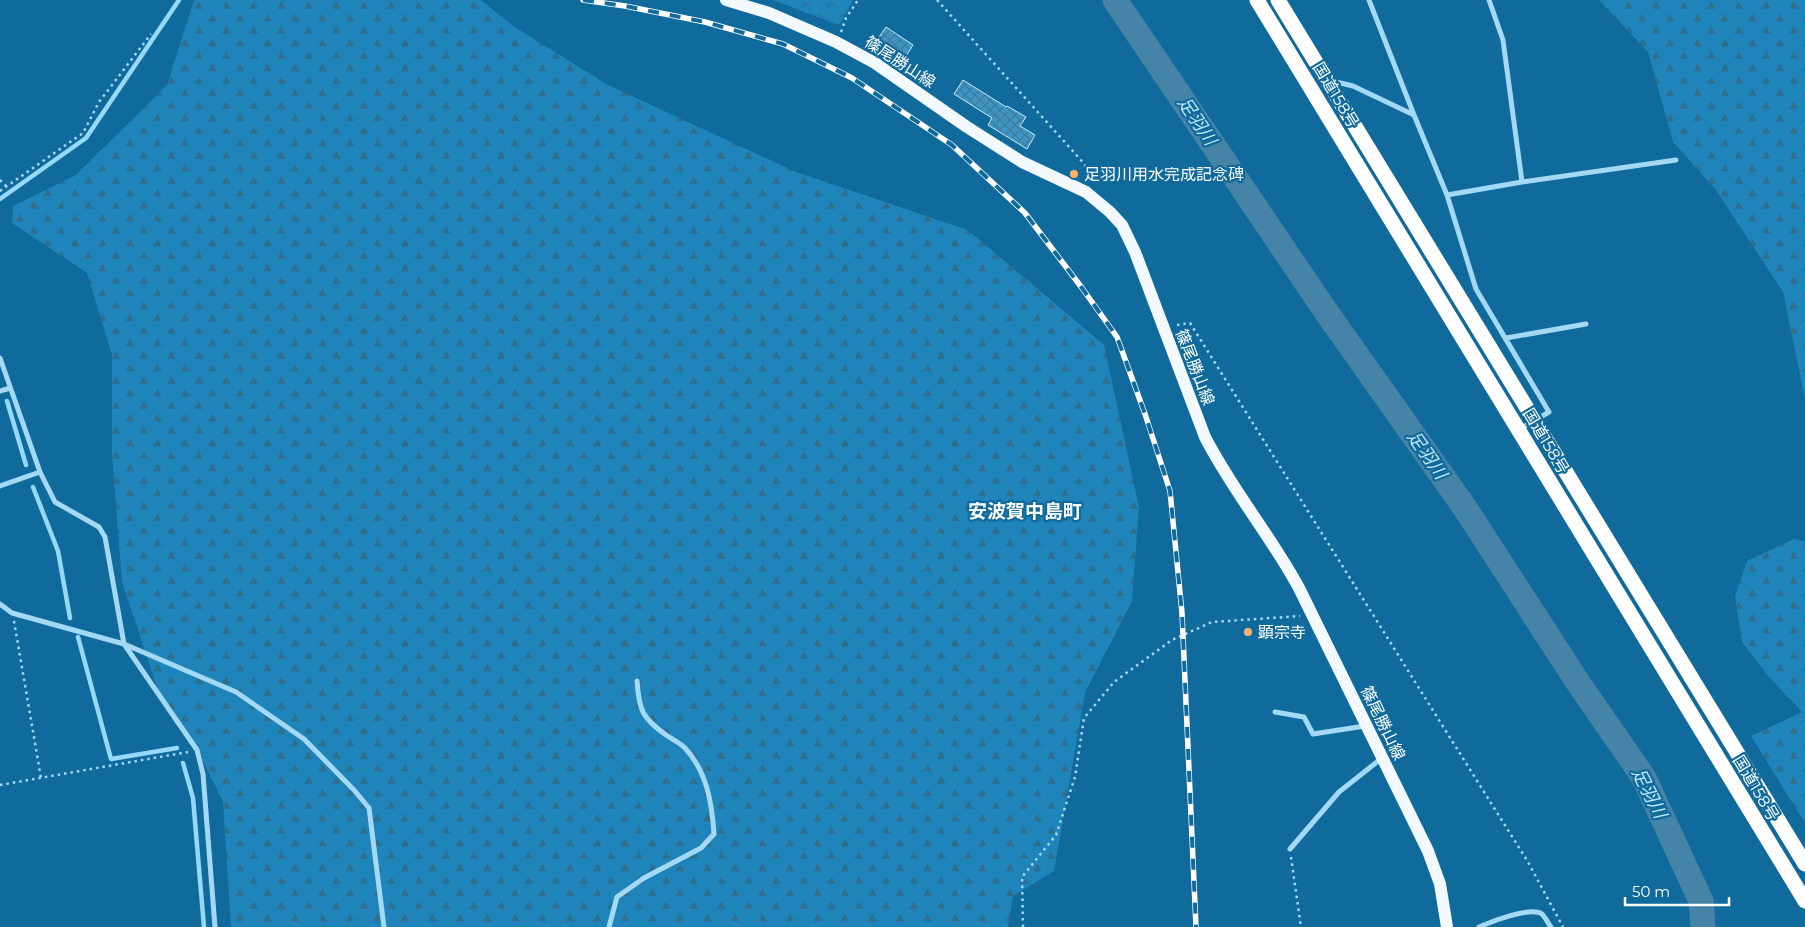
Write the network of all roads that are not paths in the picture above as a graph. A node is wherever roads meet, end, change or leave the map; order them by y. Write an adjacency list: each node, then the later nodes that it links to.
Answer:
1 (726, 0): 24 (main road, 篠尾勝山線)
2 (1257, 0): 17 (highway, 国道158号)
3 (1278, 0): 6 (highway, 国道158号)
4 (1369, 0): 7 (street)
5 (1489, 0): 9 (street)
6 (1327, 80): 7 (street); 16 (highway, 国道158号)
7 (1414, 115): 10 (street)
8 (1676, 160): 9 (street)
9 (1522, 182): 10 (street)
10 (1447, 195): 12 (street)
11 (1586, 324): 12 (street)
12 (1506, 338): 16 (street)
13 (0, 358): 14 (street)
14 (10, 388): 15 (street); 18 (street)
15 (0, 391)
16 (1536, 420): 17 (street); 27 (highway, 国道158号)
17 (1519, 430): 28 (highway, 国道158号)
18 (40, 472): 19 (street); 21 (street)
19 (0, 486)
20 (0, 604): 21 (street)
21 (124, 644): 29 (street); 30 (street)
22 (637, 681): 31 (street)
23 (1275, 712): 24 (street)
24 (1367, 726): 25 (main road, 篠尾勝山線)
25 (1382, 758): 26 (street); 32 (main road, 篠尾勝山線)
26 (1290, 849)
27 (1805, 864)
28 (1805, 901)
29 (216, 927)
30 (384, 927)
31 (608, 927)
32 (1447, 927)
33 (1479, 927): 34 (street)
34 (1551, 927)

